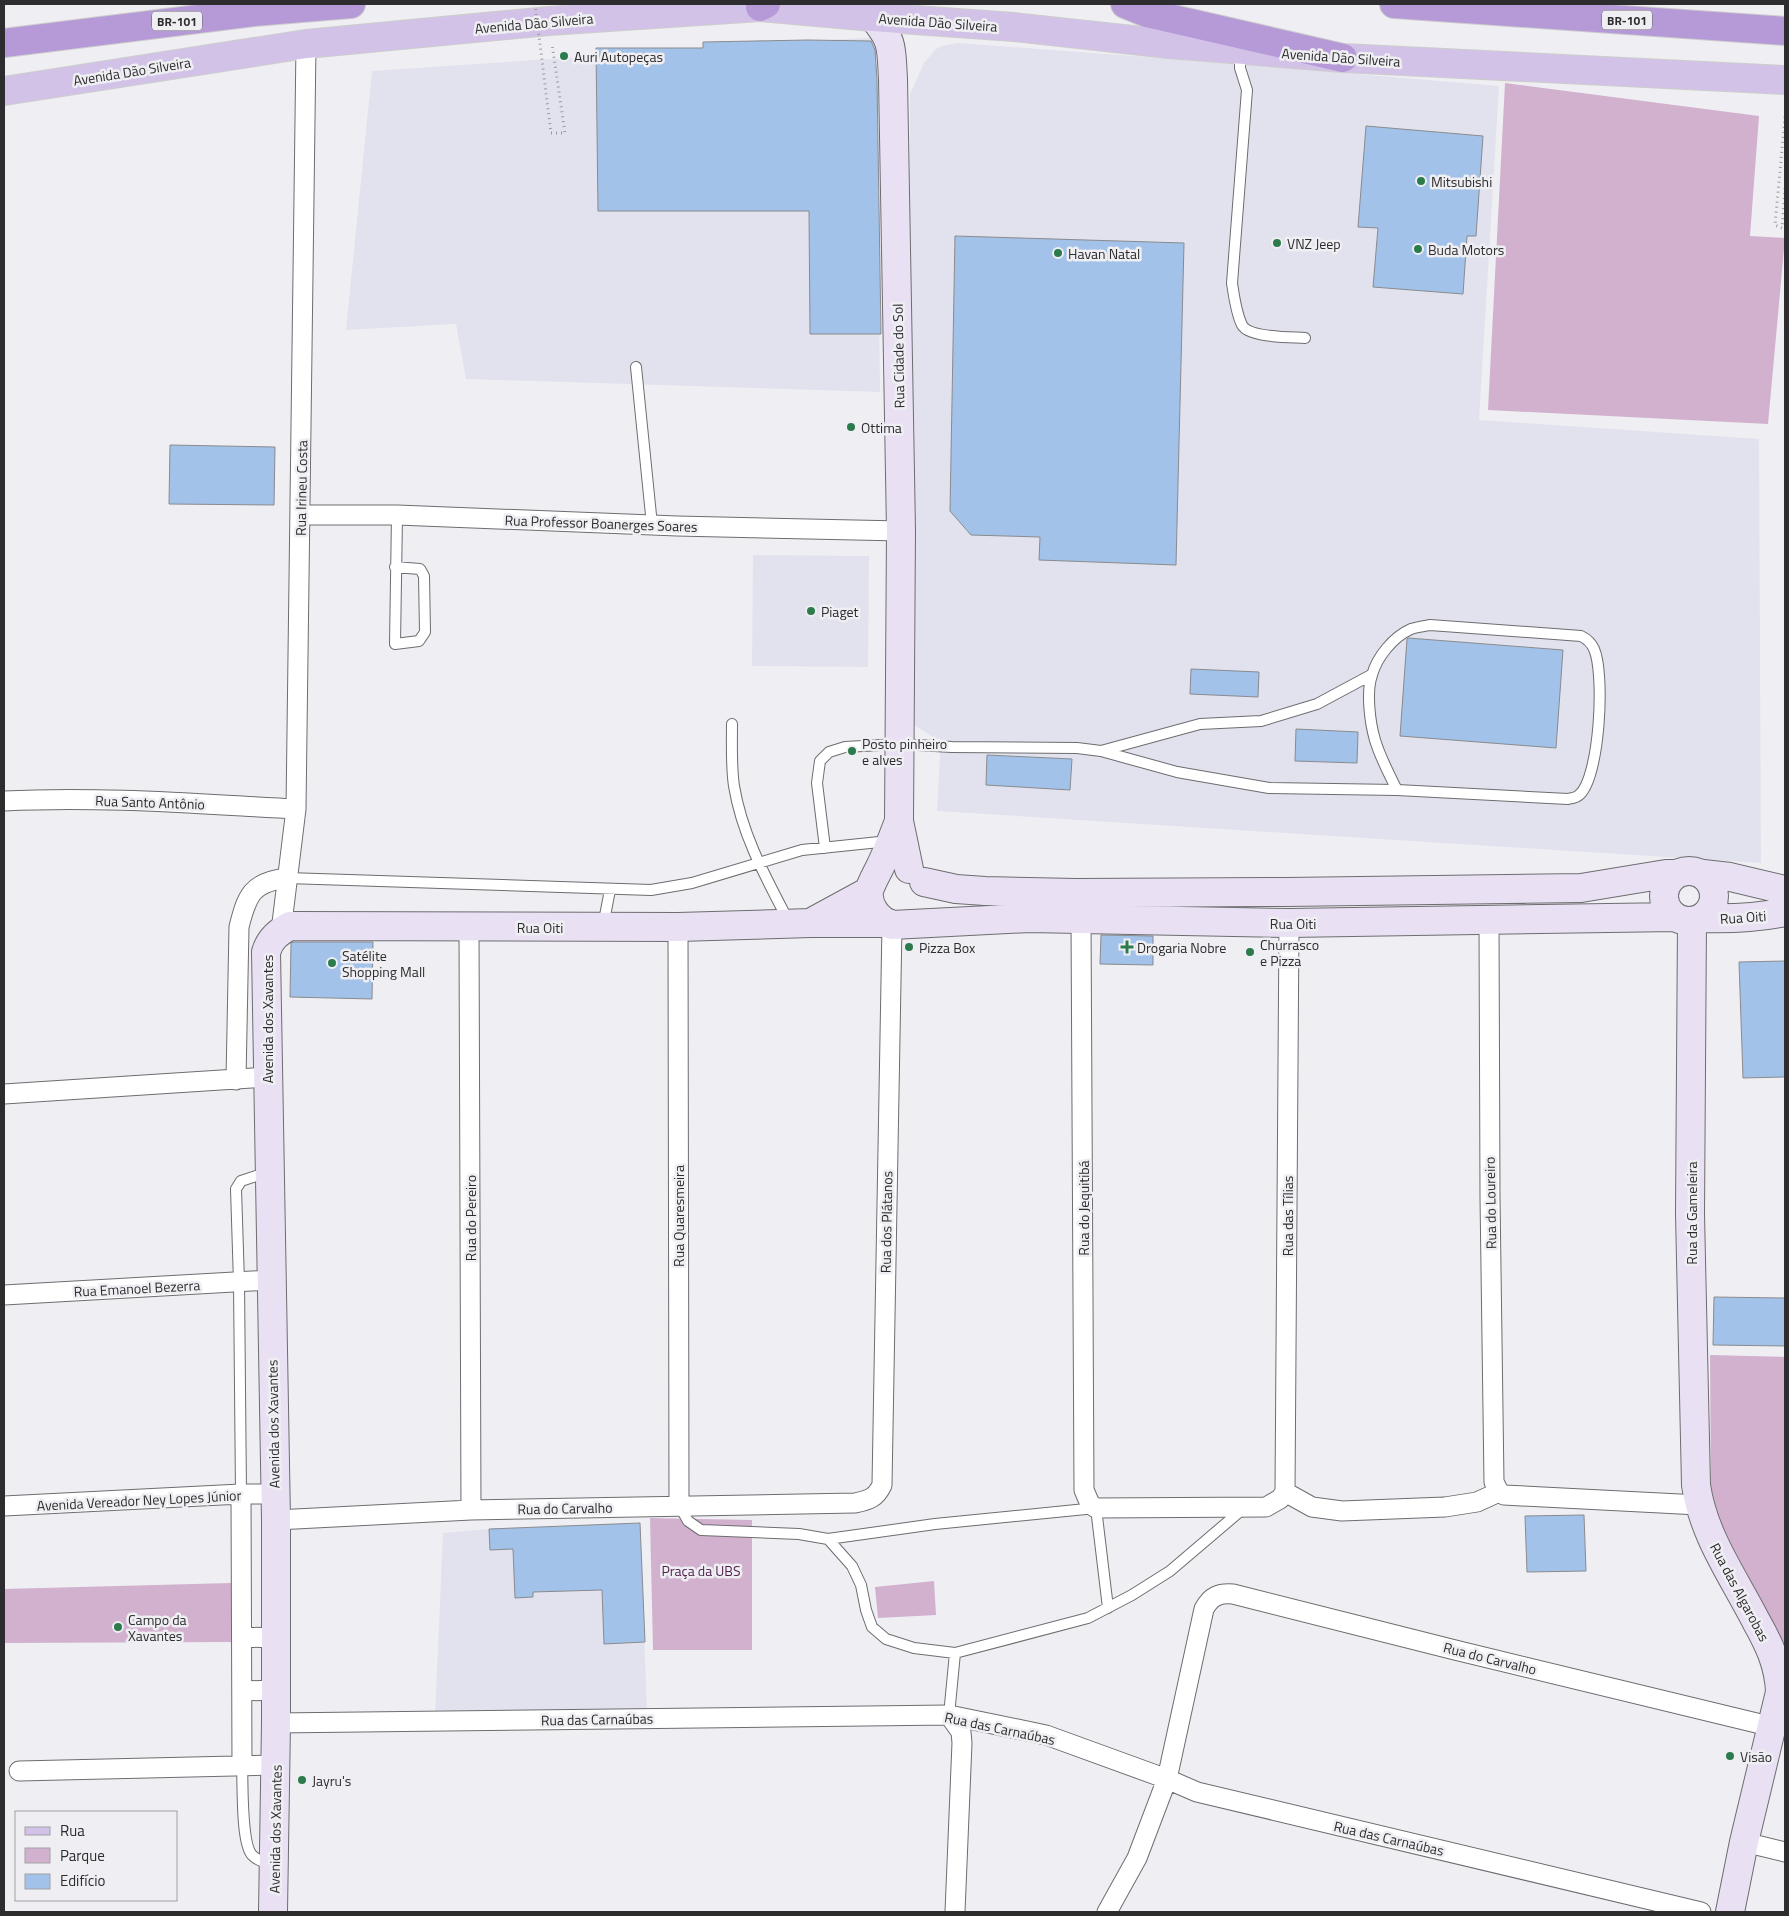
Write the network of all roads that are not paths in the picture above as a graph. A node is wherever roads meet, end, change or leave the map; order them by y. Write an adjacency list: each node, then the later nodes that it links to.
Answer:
1 (351, 4): 8 (highway, BR-101)
2 (1125, 4): 11 (highway)
3 (1394, 4): 7 (highway, BR-101)
4 (763, 5): 5 (main road, Avenida Dão Silveira); 6 (main road, Avenida Dão Silveira)
5 (542, 12): 9 (main road, Avenida Dão Silveira)
6 (873, 18): 10 (main road, Avenida Dão Silveira); 19 (main road, Rua Cidade do Sol)
7 (1785, 31)
8 (4, 43)
9 (306, 44): 13 (main road, Avenida Dão Silveira); 16 (street, Rua Irineu Costa)
10 (1240, 50): 11 (main road, Avenida Dão Silveira); 14 (lane)
11 (1343, 58): 12 (main road, Avenida Dão Silveira)
12 (1785, 80)
13 (4, 91)
14 (1305, 338)
15 (636, 367): 18 (lane)
16 (300, 515): 17 (street, Rua Professor Boanerges Soares); 27 (street, Rua Irineu Costa)
17 (397, 515): 18 (street, Rua Professor Boanerges Soares); 20 (lane)
18 (652, 525): 19 (street, Rua Professor Boanerges Soares)
19 (901, 531): 23 (main road, Rua Cidade do Sol)
20 (395, 567): 20 (lane)
21 (1371, 675): 24 (lane); 25 (lane); 25 (lane)
22 (732, 724): 30 (lane)
23 (899, 744): 24 (lane); 28 (main road, Rua Cidade do Sol); 29 (lane)
24 (1100, 751): 25 (lane)
25 (1397, 790)
26 (4, 801): 27 (street, Rua Santo Antônio)
27 (296, 809): 34 (street, Rua Irineu Costa)
28 (895, 831): 29 (lane); 33 (main road, Rua Cidade do Sol); 35 (main road, Rua Cidade do Sol)
29 (825, 848): 30 (lane)
30 (759, 863): 36 (lane); 42 (lane)
31 (1675, 874): 32 (main road); 33 (main road); 40 (main road)
32 (1703, 874): 37 (main road); 40 (main road)
33 (917, 876): 35 (main road); 44 (main road)
34 (287, 878): 36 (lane); 48 (street, Rua Irineu Costa); 50 (street, Avenida dos Xavantes)
35 (872, 885): 42 (main road, Rua Oiti); 44 (main road)
36 (610, 890): 46 (lane)
37 (1785, 890)
38 (1785, 912): 40 (main road, Rua Oiti)
39 (1081, 919): 43 (main road, Rua Oiti); 44 (main road, Rua Oiti); 60 (street, Rua do Jequitibá)
40 (1689, 919): 41 (main road, Rua Oiti); 63 (main road, Rua da Gameleira)
41 (1489, 920): 43 (main road, Rua Oiti); 56 (street, Rua do Loureiro)
42 (800, 923): 44 (main road, Rua Oiti); 47 (main road, Rua Oiti)
43 (1289, 923): 58 (street, Rua das Tílias)
44 (897, 924): 59 (street, Rua dos Plátanos)
45 (469, 927): 46 (main road, Rua Oiti); 48 (main road, Rua Oiti); 66 (street, Rua do Pereiro)
46 (603, 927): 47 (main road, Rua Oiti)
47 (678, 927): 61 (street, Rua Quaresmeira)
48 (277, 934): 49 (main road, Avenida dos Xavantes)
49 (267, 1077): 50 (street); 52 (main road, Avenida dos Xavantes)
50 (236, 1080): 51 (street)
51 (4, 1094)
52 (269, 1171): 53 (main road, Avenida dos Xavantes); 54 (lane)
53 (271, 1280): 54 (street, Rua Emanoel Bezerra); 64 (main road, Avenida dos Xavantes)
54 (239, 1282): 55 (street, Rua Emanoel Bezerra); 57 (lane)
55 (4, 1295)
56 (1497, 1489): 58 (street); 63 (street)
57 (241, 1494): 62 (street, Avenida Vereador Ney Lopes Júnior); 64 (street, Avenida Vereador Ney Lopes Júnior); 69 (street)
58 (1279, 1498): 65 (street)
59 (855, 1503): 61 (street, Rua do Carvalho)
60 (1091, 1503): 65 (street); 67 (lane); 68 (lane)
61 (679, 1505): 66 (street, Rua do Carvalho); 67 (lane)
62 (4, 1506)
63 (1699, 1506): 76 (main road, Rua das Algarobas)
64 (275, 1507): 66 (street, Rua do Carvalho); 70 (main road, Avenida dos Xavantes)
65 (1245, 1507): 68 (lane)
66 (471, 1510)
67 (828, 1539): 71 (lane)
68 (1108, 1608): 71 (lane)
69 (243, 1637): 70 (street); 73 (street)
70 (276, 1638): 72 (main road, Avenida dos Xavantes)
71 (956, 1653): 74 (lane)
72 (276, 1690): 73 (street); 75 (main road, Avenida dos Xavantes)
73 (242, 1691): 78 (street)
74 (949, 1715): 75 (street, Rua das Carnaúbas); 80 (street, Rua das Carnaúbas); 85 (street)
75 (276, 1723): 77 (main road, Avenida dos Xavantes)
76 (1773, 1727): 80 (street, Rua do Carvalho); 81 (main road, Rua das Algarobas)
77 (276, 1765): 78 (street); 83 (main road, Avenida dos Xavantes)
78 (242, 1766): 79 (street); 83 (lane)
79 (18, 1771)
80 (1167, 1779): 86 (street); 87 (street, Rua das Carnaúbas)
81 (1744, 1842): 82 (street); 88 (main road, Rua das Algarobas)
82 (1785, 1852)
83 (274, 1864): 84 (main road, Avenida dos Xavantes)
84 (273, 1912)
85 (955, 1912)
86 (1107, 1912)
87 (1701, 1912)
88 (1730, 1912)

